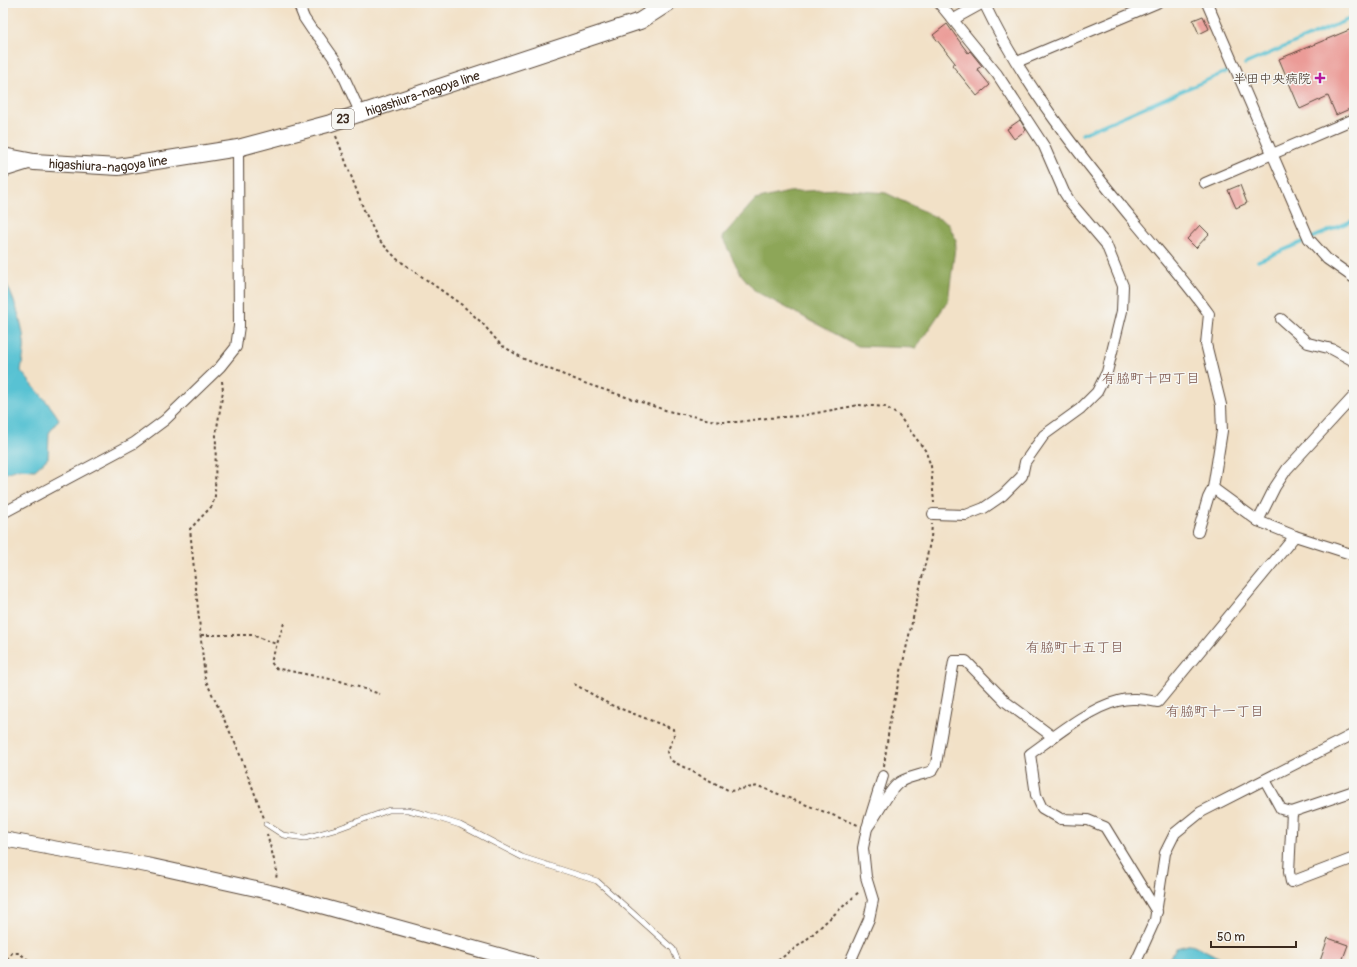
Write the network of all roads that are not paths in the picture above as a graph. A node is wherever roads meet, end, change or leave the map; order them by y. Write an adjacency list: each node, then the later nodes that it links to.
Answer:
1 (298, 3): 9 (street)
2 (668, 3): 9 (main road, higashiura-nagoya line / 23)
3 (939, 3): 7 (street)
4 (983, 3): 7 (street); 8 (street)
5 (1157, 3): 8 (street)
6 (1207, 3): 12 (street)
7 (954, 19): 23 (street)
8 (1017, 62): 21 (street)
9 (360, 112): 11 (main road, higashiura-nagoya line / 23)
10 (1354, 119): 12 (street)
11 (238, 148): 14 (main road, higashiura-nagoya line / 23); 22 (street)
12 (1274, 154): 16 (street); 17 (street)
13 (3, 156): 14 (main road, higashiura-nagoya line / 23)
14 (34, 162): 15 (street)
15 (3, 172)
16 (1205, 183)
17 (1354, 278)
18 (1281, 319): 19 (street)
19 (1354, 361)
20 (1354, 396): 24 (street)
21 (1213, 488): 24 (street); 25 (street)
22 (3, 513)
23 (933, 514)
24 (1258, 520): 26 (street)
25 (1198, 532)
26 (1295, 536): 27 (street); 29 (street)
27 (1354, 555)
28 (1354, 734): 31 (street)
29 (1053, 737): 35 (street); 38 (street)
30 (883, 776): 35 (street)
31 (1265, 780): 33 (street); 38 (street)
32 (1353, 793): 33 (street)
33 (1292, 812): 37 (street)
34 (266, 824): 40 (lane)
35 (867, 828): 41 (street)
36 (3, 839): 39 (street)
37 (1354, 858)
38 (1156, 912): 42 (street)
39 (531, 964)
40 (677, 964)
41 (849, 964)
42 (1135, 964)

